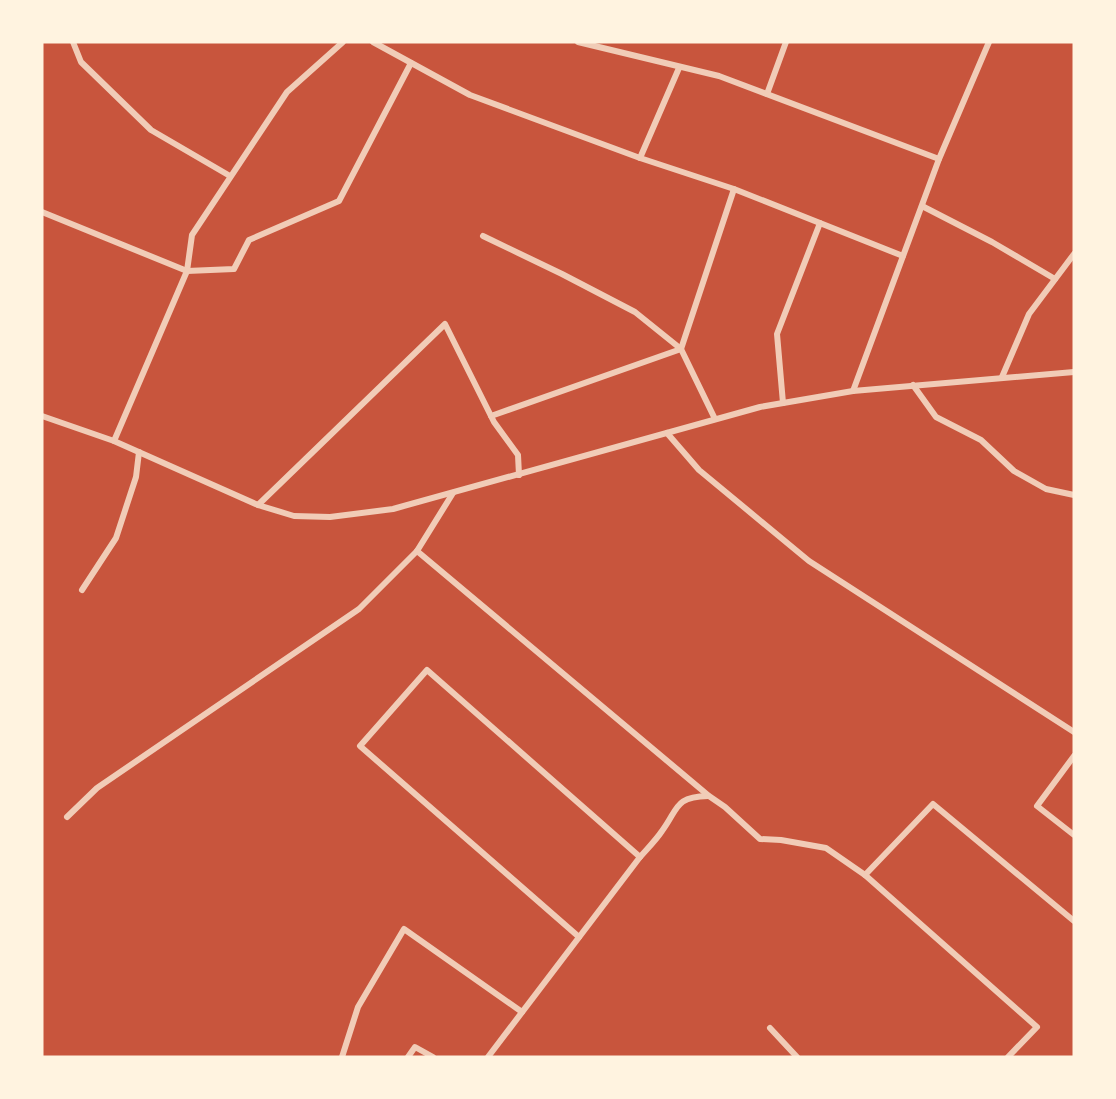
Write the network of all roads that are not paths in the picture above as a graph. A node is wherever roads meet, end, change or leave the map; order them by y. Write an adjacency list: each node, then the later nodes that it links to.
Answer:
1 (73, 42): 12 (street)
2 (343, 42): 12 (street)
3 (373, 42): 7 (street)
4 (578, 42): 8 (street)
5 (786, 42): 9 (street)
6 (989, 42): 11 (street)
7 (411, 63): 10 (street); 20 (street)
8 (679, 68): 9 (street); 10 (street)
9 (767, 94): 11 (street)
10 (640, 158): 13 (street)
11 (939, 159): 14 (street)
12 (230, 176): 20 (street)
13 (734, 189): 16 (street); 22 (street)
14 (922, 206): 19 (street); 21 (street)
15 (42, 212): 20 (street)
16 (820, 223): 19 (street); 27 (street)
17 (483, 237): 22 (street)
18 (1074, 254): 21 (street)
19 (903, 256): 26 (street)
20 (187, 271): 32 (street)
21 (1055, 279): 24 (street)
22 (681, 350): 29 (street); 30 (street)
23 (1074, 372): 24 (street)
24 (1002, 377): 25 (street)
25 (913, 385): 26 (street); 36 (street)
26 (853, 391): 27 (street)
27 (783, 403): 30 (street)
28 (42, 416): 32 (street)
29 (491, 416): 34 (street); 37 (street)
30 (715, 419): 31 (street)
31 (667, 433): 34 (street); 40 (street)
32 (114, 441): 33 (street)
33 (139, 452): 37 (street); 39 (street)
34 (519, 475): 35 (street)
35 (454, 492): 37 (street); 38 (street)
36 (1074, 495)
37 (258, 505)
38 (417, 551): 42 (street); 43 (street)
39 (82, 590)
40 (1074, 732)
41 (1074, 756): 44 (street)
42 (709, 796): 45 (street); 46 (street)
43 (67, 817)
44 (1074, 835)
45 (640, 857): 48 (street); 48 (street)
46 (865, 875): 47 (street); 56 (street)
47 (1074, 921)
48 (579, 938): 49 (street)
49 (522, 1012): 51 (street); 54 (street)
50 (770, 1028): 55 (street)
51 (342, 1057)
52 (408, 1057): 53 (street)
53 (433, 1057)
54 (488, 1057)
55 (797, 1057)
56 (1008, 1057)

